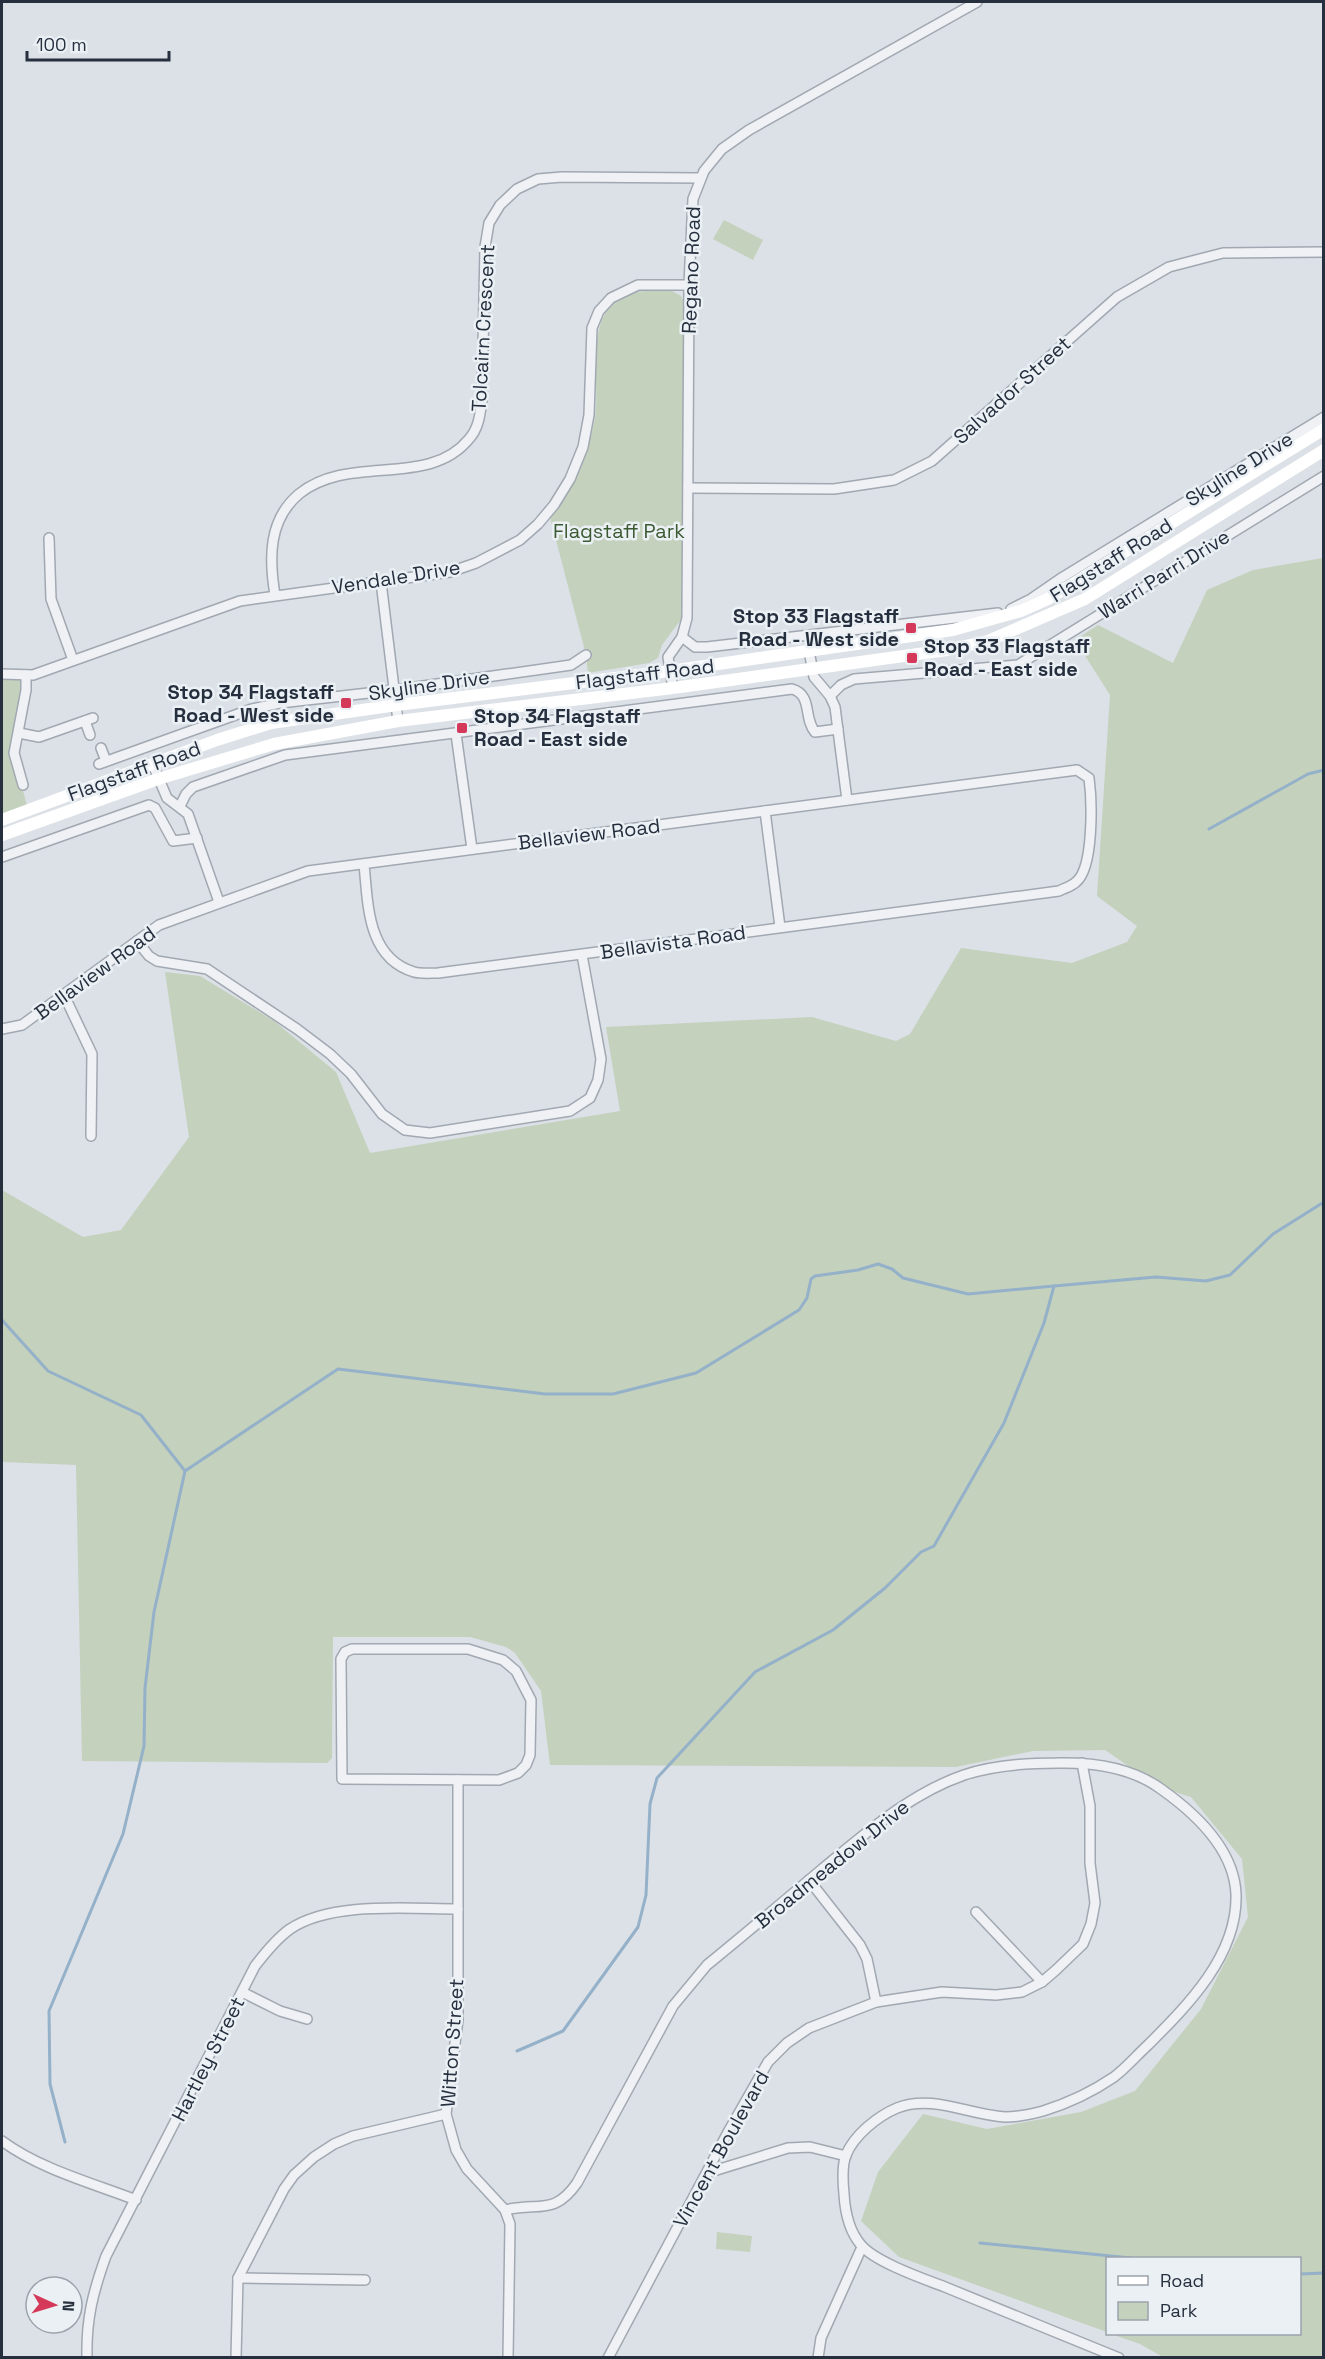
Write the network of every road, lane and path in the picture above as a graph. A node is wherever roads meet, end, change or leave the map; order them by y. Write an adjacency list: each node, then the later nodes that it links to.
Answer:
1 (976, 2): 2 (street, Regano Road)
2 (700, 178): 4 (street, Regano Road); 12 (street, Tolcairn Crescent)
3 (1323, 252): 9 (street, Salvador Street)
4 (689, 285): 9 (street, Regano Road); 11 (street, Vendale Drive)
5 (1323, 417): 13 (street, Skyline Drive)
6 (1323, 429): 14 (main road, Flagstaff Road)
7 (1323, 450): 17 (main road, Flagstaff Road)
8 (1323, 476): 23 (street, Warri Parri Drive)
9 (688, 488): 13 (street, Regano Road)
10 (49, 538): 16 (street)
11 (381, 582): 12 (street, Vendale Drive); 22 (street)
12 (274, 595): 16 (street, Vendale Drive)
13 (682, 637): 18 (street, Regano Road)
14 (809, 651): 17 (street); 18 (main road, Flagstaff Road)
15 (586, 656): 22 (street, Skyline Drive)
16 (73, 660): 20 (street, Vendale Drive)
17 (812, 668): 21 (main road, Flagstaff Road); 23 (street)
18 (670, 671): 21 (street, Regano Road); 24 (main road, Flagstaff Road)
19 (2, 674): 20 (street, Vendale Drive)
20 (26, 675): 27 (street)
21 (673, 688): 25 (main road, Flagstaff Road)
22 (395, 690): 24 (street); 30 (street, Skyline Drive)
23 (830, 696): 26 (street)
24 (397, 705): 25 (street); 31 (main road, Flagstaff Road)
25 (398, 721): 32 (main road, Flagstaff Road)
26 (838, 729): 28 (street, Flagstaff Road); 34 (street)
27 (19, 733): 29 (street); 33 (street)
28 (456, 734): 35 (street, Flagstaff Road); 40 (street)
29 (90, 735)
30 (101, 748)
31 (153, 765): 32 (street); 37 (main road, Flagstaff Road)
32 (158, 779): 35 (street); 38 (main road, Flagstaff Road)
33 (23, 785)
34 (847, 800): 36 (street, Bellaview Road); 43 (street, Bellaview Road)
35 (180, 806): 39 (street)
36 (765, 812): 40 (street, Bellaview Road); 45 (street)
37 (2, 820)
38 (2, 835)
39 (197, 838): 41 (street); 44 (street)
40 (472, 849): 42 (street, Bellaview Road)
41 (2, 857)
42 (364, 864): 44 (street, Bellaview Road); 47 (street, Bellavista Road)
43 (1059, 891): 45 (street, Bellavista Road)
44 (219, 903): 46 (street, Bellaview Road)
45 (780, 927): 47 (street, Bellavista Road)
46 (137, 941): 47 (street); 48 (street, Bellaview Road)
47 (582, 955)
48 (64, 995): 49 (street, Bellaview Road); 50 (street)
49 (2, 1029)
50 (91, 1136)
51 (1082, 1763): 53 (street, Broadmeadow Drive); 56 (street, Vincent Boulevard); 62 (street, Broadmeadow Drive)
52 (458, 1780): 52 (street); 54 (street, Witton Street)
53 (809, 1880): 58 (street); 65 (street, Broadmeadow Drive)
54 (458, 1909): 57 (street, Hartley Street); 60 (street, Witton Street)
55 (976, 1912): 56 (street)
56 (1041, 1982): 58 (street, Vincent Boulevard)
57 (242, 1992): 59 (street); 64 (street, Hartley Street)
58 (876, 2002): 63 (street, Vincent Boulevard)
59 (307, 2019)
60 (446, 2114): 65 (street, Witton Street); 67 (street)
61 (2, 2141): 64 (street)
62 (846, 2156): 63 (street); 66 (street)
63 (707, 2173): 72 (street, Vincent Boulevard)
64 (136, 2200): 69 (street, Hartley Street)
65 (505, 2210): 71 (street)
66 (862, 2247): 73 (street); 74 (street)
67 (238, 2278): 68 (street); 70 (street)
68 (365, 2280)
69 (87, 2358)
70 (236, 2358)
71 (507, 2358)
72 (608, 2358)
73 (818, 2358)
74 (1119, 2358)

